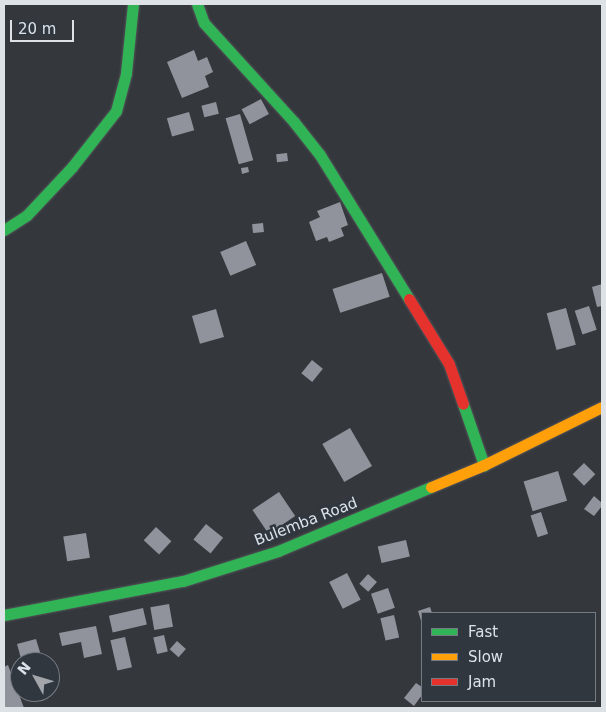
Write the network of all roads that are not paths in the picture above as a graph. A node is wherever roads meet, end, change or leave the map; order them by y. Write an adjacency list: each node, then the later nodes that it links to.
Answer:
1 (133, 4): 3 (street)
2 (197, 4): 5 (street)
3 (4, 230)
4 (602, 407): 5 (street, Bulemba Road)
5 (484, 465): 6 (street, Bulemba Road)
6 (4, 615)

